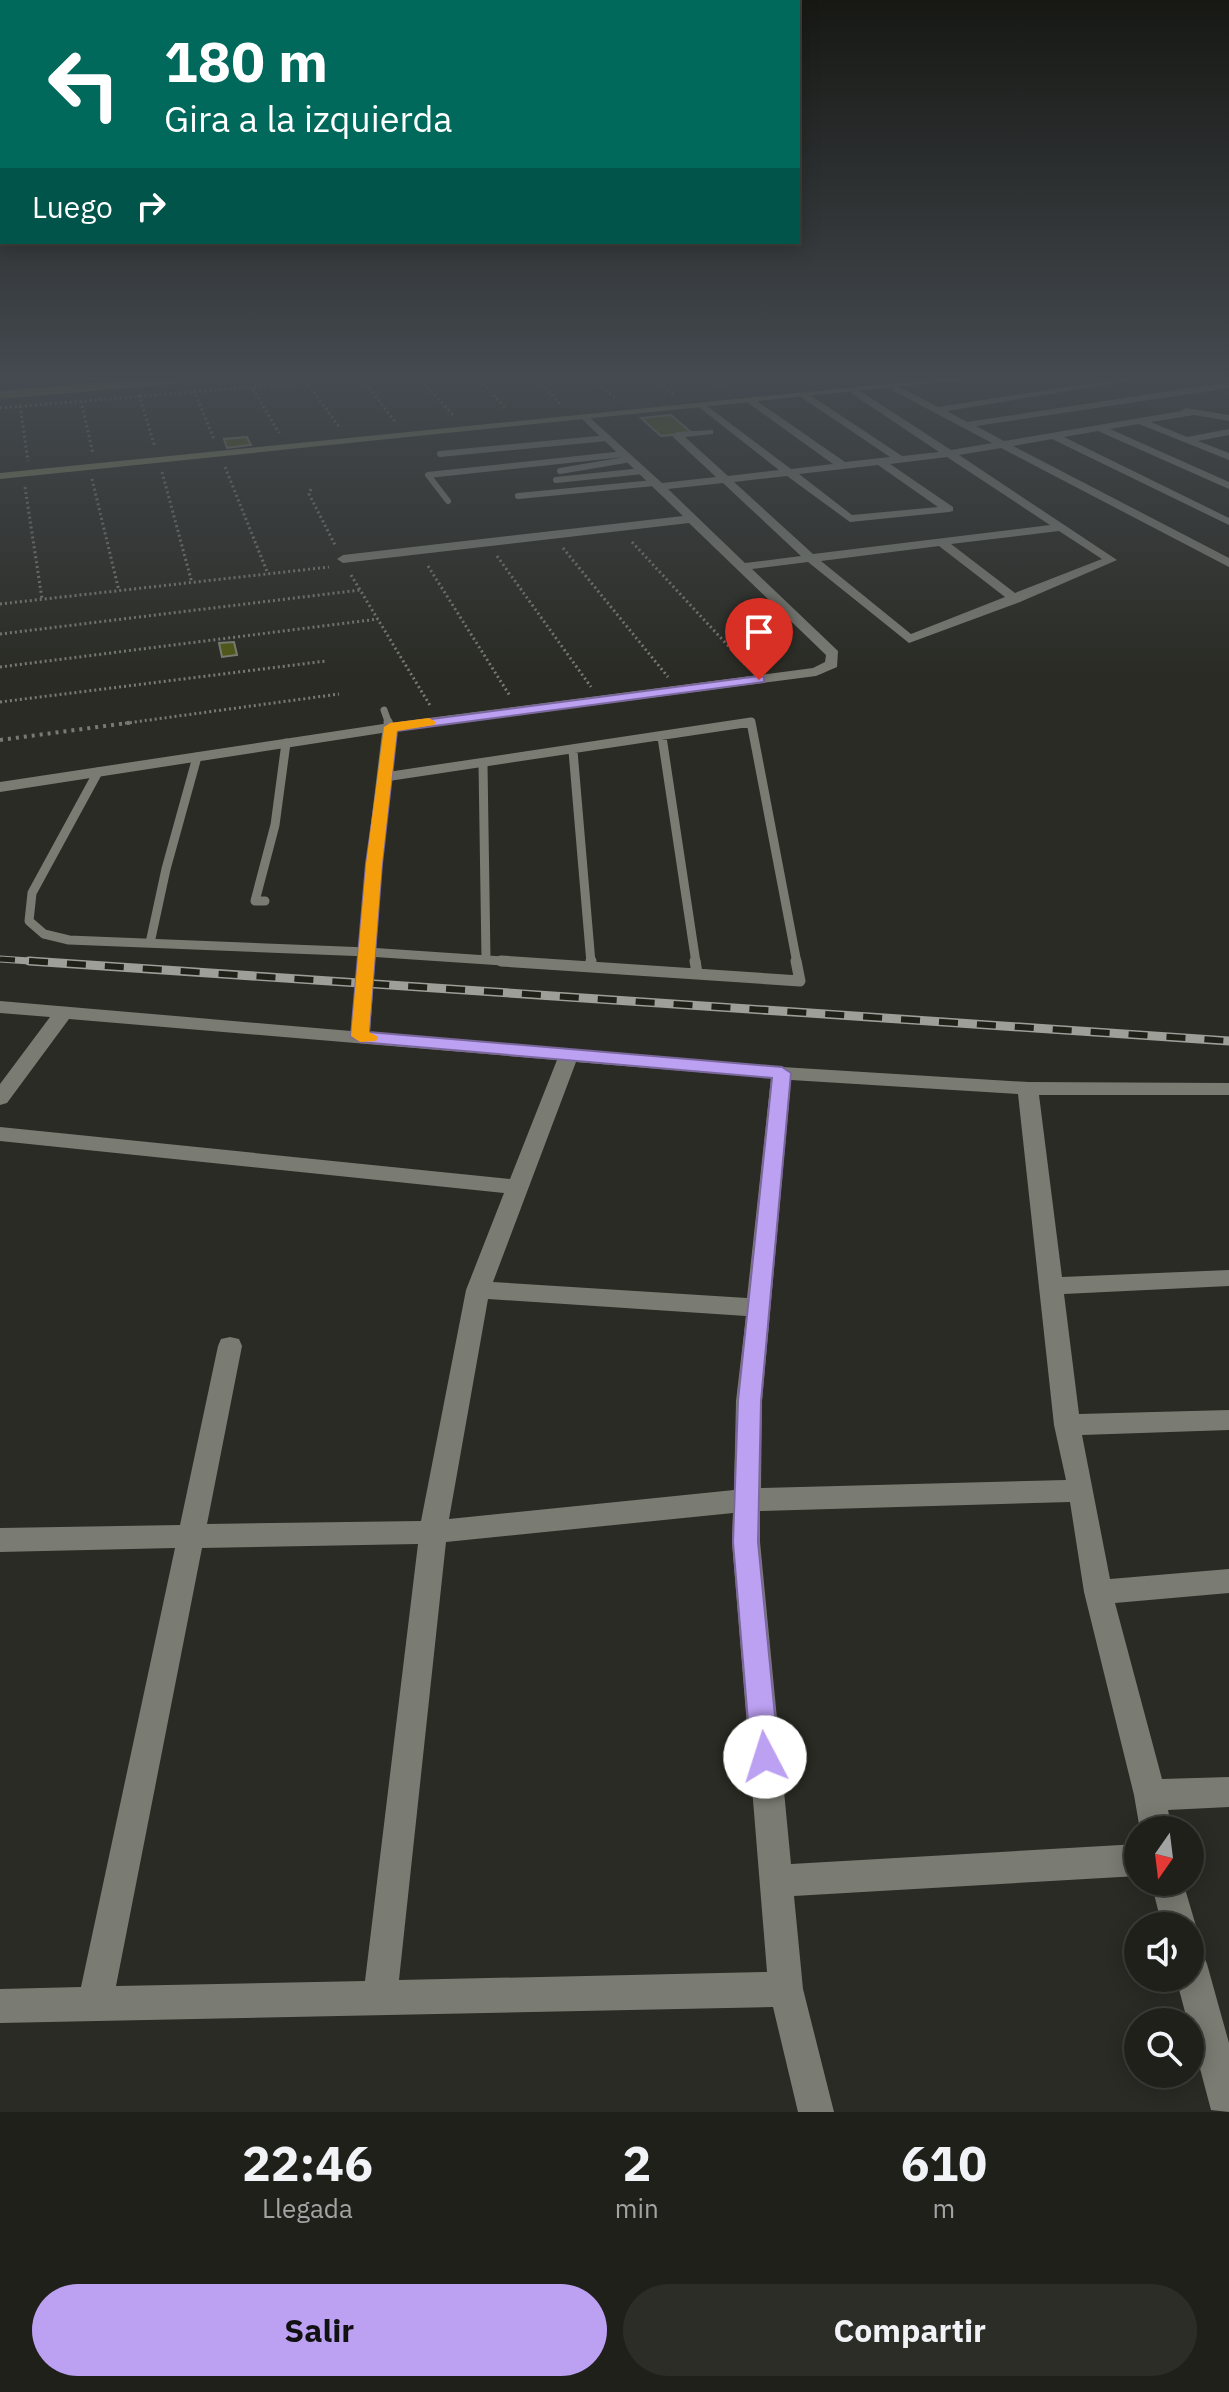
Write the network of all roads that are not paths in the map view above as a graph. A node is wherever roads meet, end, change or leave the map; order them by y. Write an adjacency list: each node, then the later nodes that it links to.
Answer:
1 (431, 479): 14 (lane)
2 (570, 479): 11 (lane)
3 (650, 479): 12 (street)
4 (726, 479): 5 (street); 12 (street); 21 (street)
5 (730, 479)
6 (795, 479): 7 (street)
7 (905, 479)
8 (985, 479): 19 (street)
9 (1067, 479): 23 (street)
10 (1140, 479): 16 (street)
11 (556, 480)
12 (656, 485): 13 (lane); 17 (street)
13 (518, 496)
14 (448, 501)
15 (1229, 505): 16 (street)
16 (1203, 509): 18 (street)
17 (690, 519): 22 (street); 24 (street)
18 (1229, 522)
19 (1061, 527): 20 (street); 25 (street)
20 (941, 542): 21 (street); 25 (street)
21 (810, 558): 24 (street); 25 (street)
22 (344, 562)
23 (1229, 563)
24 (741, 567): 27 (street)
25 (1015, 599)
26 (384, 710): 27 (lane)
27 (390, 727): 29 (street); 34 (street)
28 (662, 737): 30 (lane); 41 (lane); 41 (lane)
29 (286, 743): 31 (street); 36 (lane)
30 (573, 751): 32 (lane); 40 (lane)
31 (197, 757): 33 (street); 37 (lane)
32 (483, 764): 34 (lane); 39 (lane)
33 (98, 772): 35 (street); 37 (lane)
34 (385, 777): 38 (street)
35 (0, 787)
36 (265, 901)
37 (150, 943): 38 (lane)
38 (368, 952): 39 (lane); 44 (street)
39 (486, 959): 40 (lane)
40 (591, 966): 41 (lane)
41 (697, 973)
42 (0, 1007): 43 (street)
43 (65, 1011): 44 (street); 49 (street)
44 (360, 1036): 45 (street)
45 (569, 1055): 46 (street); 51 (street)
46 (782, 1073): 47 (street); 55 (street)
47 (1028, 1088): 48 (street); 53 (street)
48 (1229, 1089)
49 (0, 1098)
50 (0, 1134): 51 (street)
51 (518, 1187): 54 (street)
52 (1229, 1278): 53 (street)
53 (1051, 1286): 58 (street)
54 (478, 1290): 55 (street); 61 (street)
55 (758, 1308): 60 (street)
56 (230, 1346): 62 (street)
57 (1229, 1420): 58 (street)
58 (1067, 1425): 59 (street)
59 (1082, 1491): 60 (street); 65 (street)
60 (748, 1500): 61 (street); 70 (street)
61 (433, 1532): 62 (street); 73 (street)
62 (190, 1536): 63 (street); 74 (street)
63 (0, 1540)
64 (1229, 1581): 65 (street)
65 (1098, 1592): 67 (street)
66 (1229, 1792): 67 (street)
67 (1150, 1795): 68 (street)
68 (1154, 1816)
69 (1124, 1861): 70 (street)
70 (776, 1881): 71 (street)
71 (786, 1989): 73 (street); 78 (street)
72 (1202, 1992): 76 (street)
73 (380, 1998): 74 (street)
74 (95, 2003): 75 (street)
75 (0, 2006)
76 (1220, 2034): 77 (street)
77 (1229, 2110)
78 (816, 2112)

